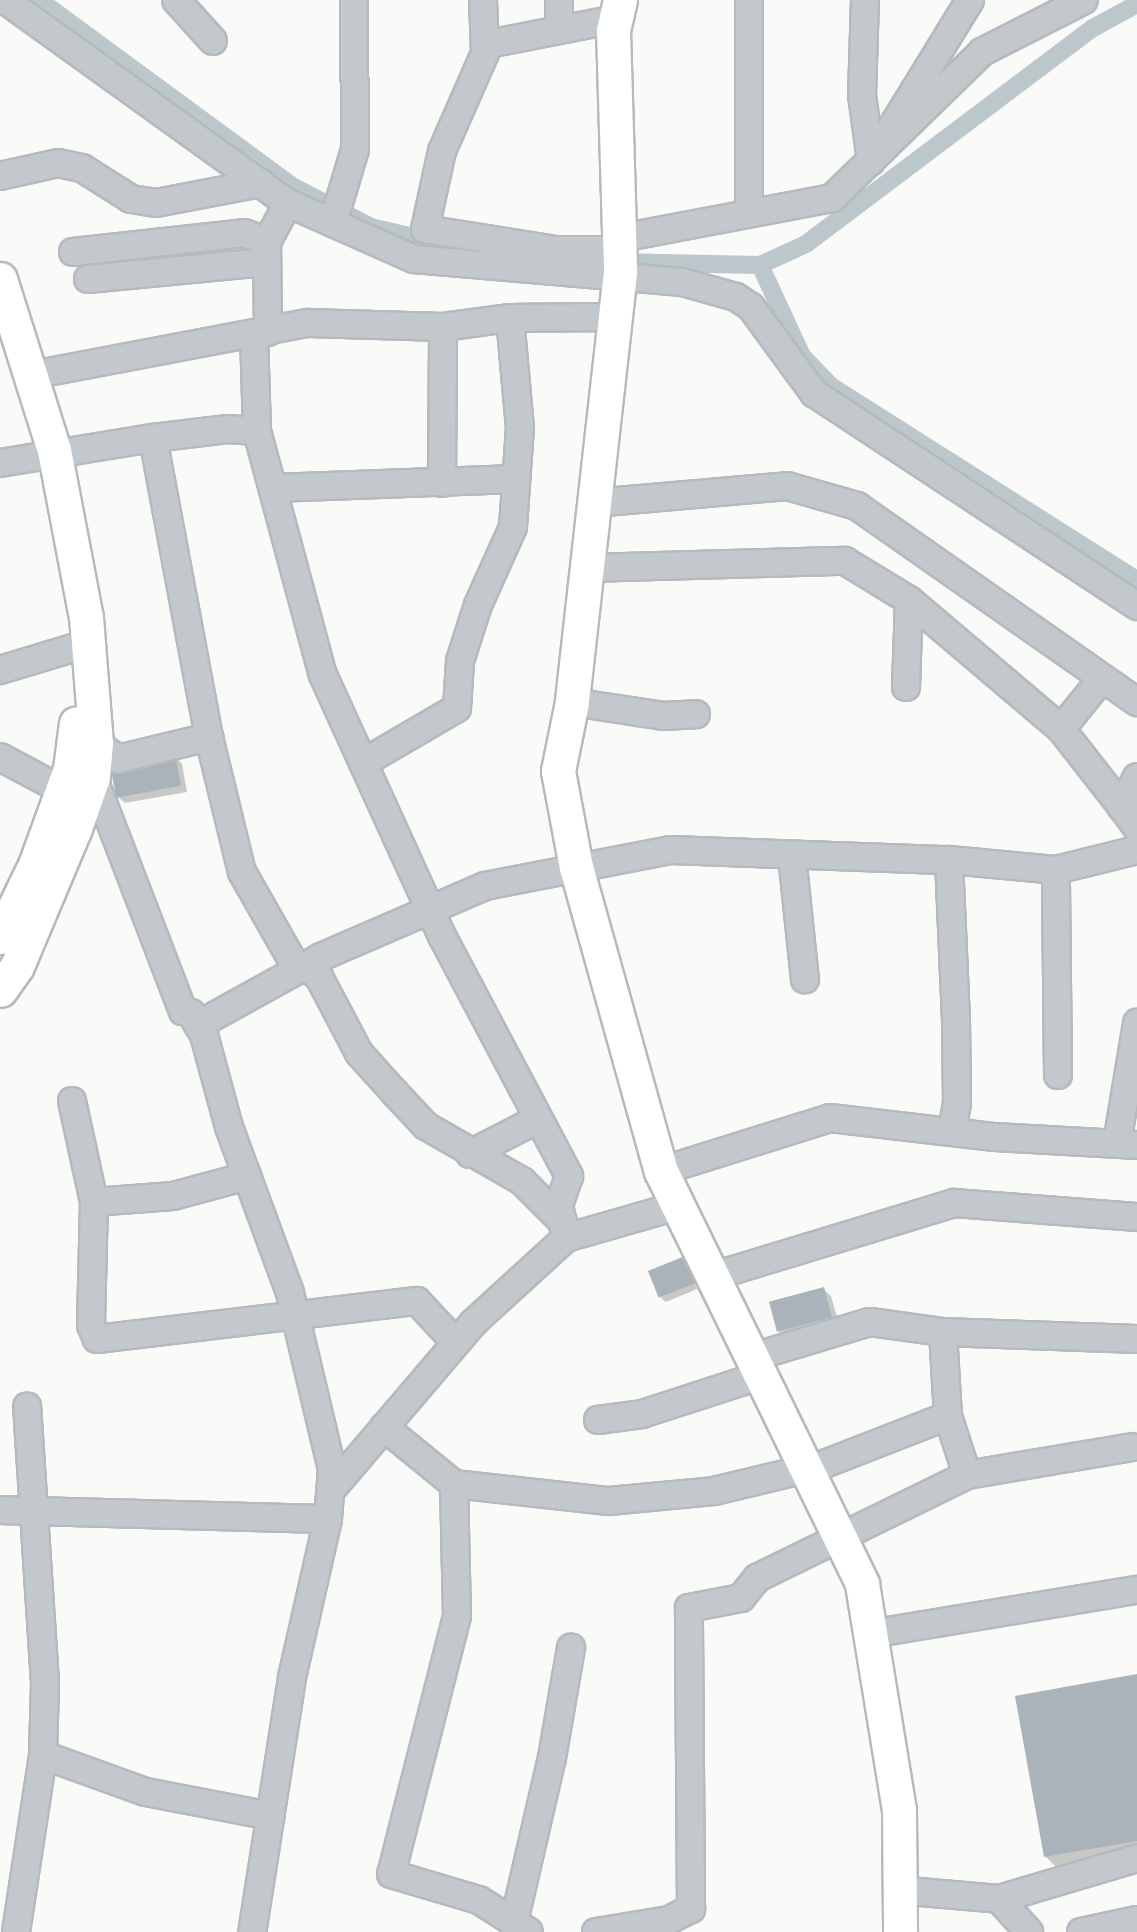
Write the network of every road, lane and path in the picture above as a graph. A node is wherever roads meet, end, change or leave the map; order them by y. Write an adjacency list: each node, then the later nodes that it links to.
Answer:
1 (5, 0): 16 (street)
2 (176, 0): 12 (street)
3 (354, 0): 19 (street)
4 (483, 0): 13 (street)
5 (559, 0): 11 (street)
6 (749, 0): 18 (street)
7 (864, 0): 14 (street)
8 (970, 0): 14 (street)
9 (1084, 0): 14 (street)
10 (618, 10): 11 (street); 22 (main road)
11 (559, 30): 13 (street)
12 (213, 41)
13 (485, 52): 22 (street)
14 (871, 161): 18 (street)
15 (0, 176): 16 (street)
16 (261, 183): 17 (street)
17 (288, 203): 19 (street); 21 (street)
18 (749, 213): 22 (street)
19 (333, 223): 22 (street)
20 (73, 252): 21 (street)
21 (266, 252): 24 (street); 29 (street)
22 (620, 258): 25 (main road); 41 (street)
23 (0, 279): 30 (main road)
24 (88, 279)
25 (615, 317): 26 (street); 38 (main road)
26 (510, 318): 27 (street); 35 (street)
27 (443, 327): 29 (street); 36 (street)
28 (0, 334): 33 (main road)
29 (261, 334): 30 (street); 31 (street)
30 (32, 375): 33 (main road)
31 (257, 430): 32 (street); 37 (street)
32 (153, 438): 33 (street); 50 (street)
33 (46, 452): 34 (street); 42 (main road); 51 (main road)
34 (0, 463)
35 (516, 478): 36 (street); 53 (street)
36 (442, 483): 37 (street)
37 (273, 488): 53 (street)
38 (594, 503): 39 (main road); 44 (street)
39 (587, 569): 40 (street); 46 (main road)
40 (909, 600): 45 (street); 49 (street)
41 (1137, 606)
42 (73, 648): 43 (street); 56 (main road)
43 (0, 670)
44 (1100, 681): 47 (street); 49 (street)
45 (906, 687)
46 (572, 702): 48 (street); 61 (main road)
47 (1137, 702)
48 (696, 714)
49 (1061, 729): 57 (street)
50 (209, 737): 51 (street); 65 (street)
51 (96, 743): 54 (main road)
52 (0, 757): 56 (street)
53 (363, 763): 63 (street)
54 (93, 777): 67 (main road); 69 (street)
55 (1137, 777): 57 (street)
56 (62, 790): 64 (main road)
57 (1130, 818)
58 (1137, 850): 62 (street)
59 (792, 856): 60 (street); 61 (street); 66 (street)
60 (949, 860): 62 (street); 73 (street)
61 (576, 867): 63 (street); 76 (main road)
62 (1056, 870): 70 (street)
63 (430, 909): 65 (street); 72 (street)
64 (0, 937)
65 (305, 966): 69 (street); 75 (street)
66 (805, 979)
67 (0, 989)
68 (1137, 1023): 74 (street)
69 (198, 1025): 77 (street)
70 (1058, 1074)
71 (72, 1101): 78 (street)
72 (538, 1119): 75 (street); 81 (street)
73 (952, 1131): 74 (street); 76 (street)
74 (1127, 1144)
75 (470, 1154): 81 (street)
76 (661, 1171): 79 (main road)
77 (247, 1176): 78 (street); 83 (street)
78 (94, 1202): 83 (street)
79 (680, 1205): 81 (street); 82 (main road)
80 (1137, 1217): 82 (street)
81 (564, 1230): 86 (street)
82 (714, 1276): 87 (main road)
83 (295, 1316): 86 (street); 96 (street)
84 (943, 1332): 85 (street); 87 (street); 89 (street)
85 (1137, 1339)
86 (456, 1343): 91 (street)
87 (757, 1366): 90 (street); 93 (main road)
88 (27, 1407): 97 (street)
89 (948, 1416): 93 (street); 94 (street)
90 (598, 1420)
91 (384, 1427): 95 (street); 96 (street)
92 (1132, 1447): 94 (street)
93 (805, 1466): 95 (street); 100 (main road)
94 (967, 1475): 100 (street)
95 (454, 1484): 111 (street)
96 (331, 1490): 99 (street)
97 (32, 1508): 98 (street); 99 (street); 104 (street)
98 (0, 1510)
99 (328, 1519): 105 (street)
100 (839, 1536): 102 (main road); 110 (street)
101 (1137, 1590): 102 (street)
102 (870, 1634): 107 (main road)
103 (571, 1648): 111 (street)
104 (43, 1755): 105 (street); 112 (street)
105 (271, 1816): 113 (street)
106 (1137, 1858): 108 (street)
107 (897, 1890): 108 (street); 115 (main road)
108 (999, 1899): 116 (street)
109 (1137, 1920): 117 (street)
110 (670, 1926): 114 (street)
111 (521, 1927)
112 (16, 1932)
113 (252, 1932)
114 (596, 1932)
115 (900, 1932)
116 (1029, 1932)
117 (1081, 1932)

